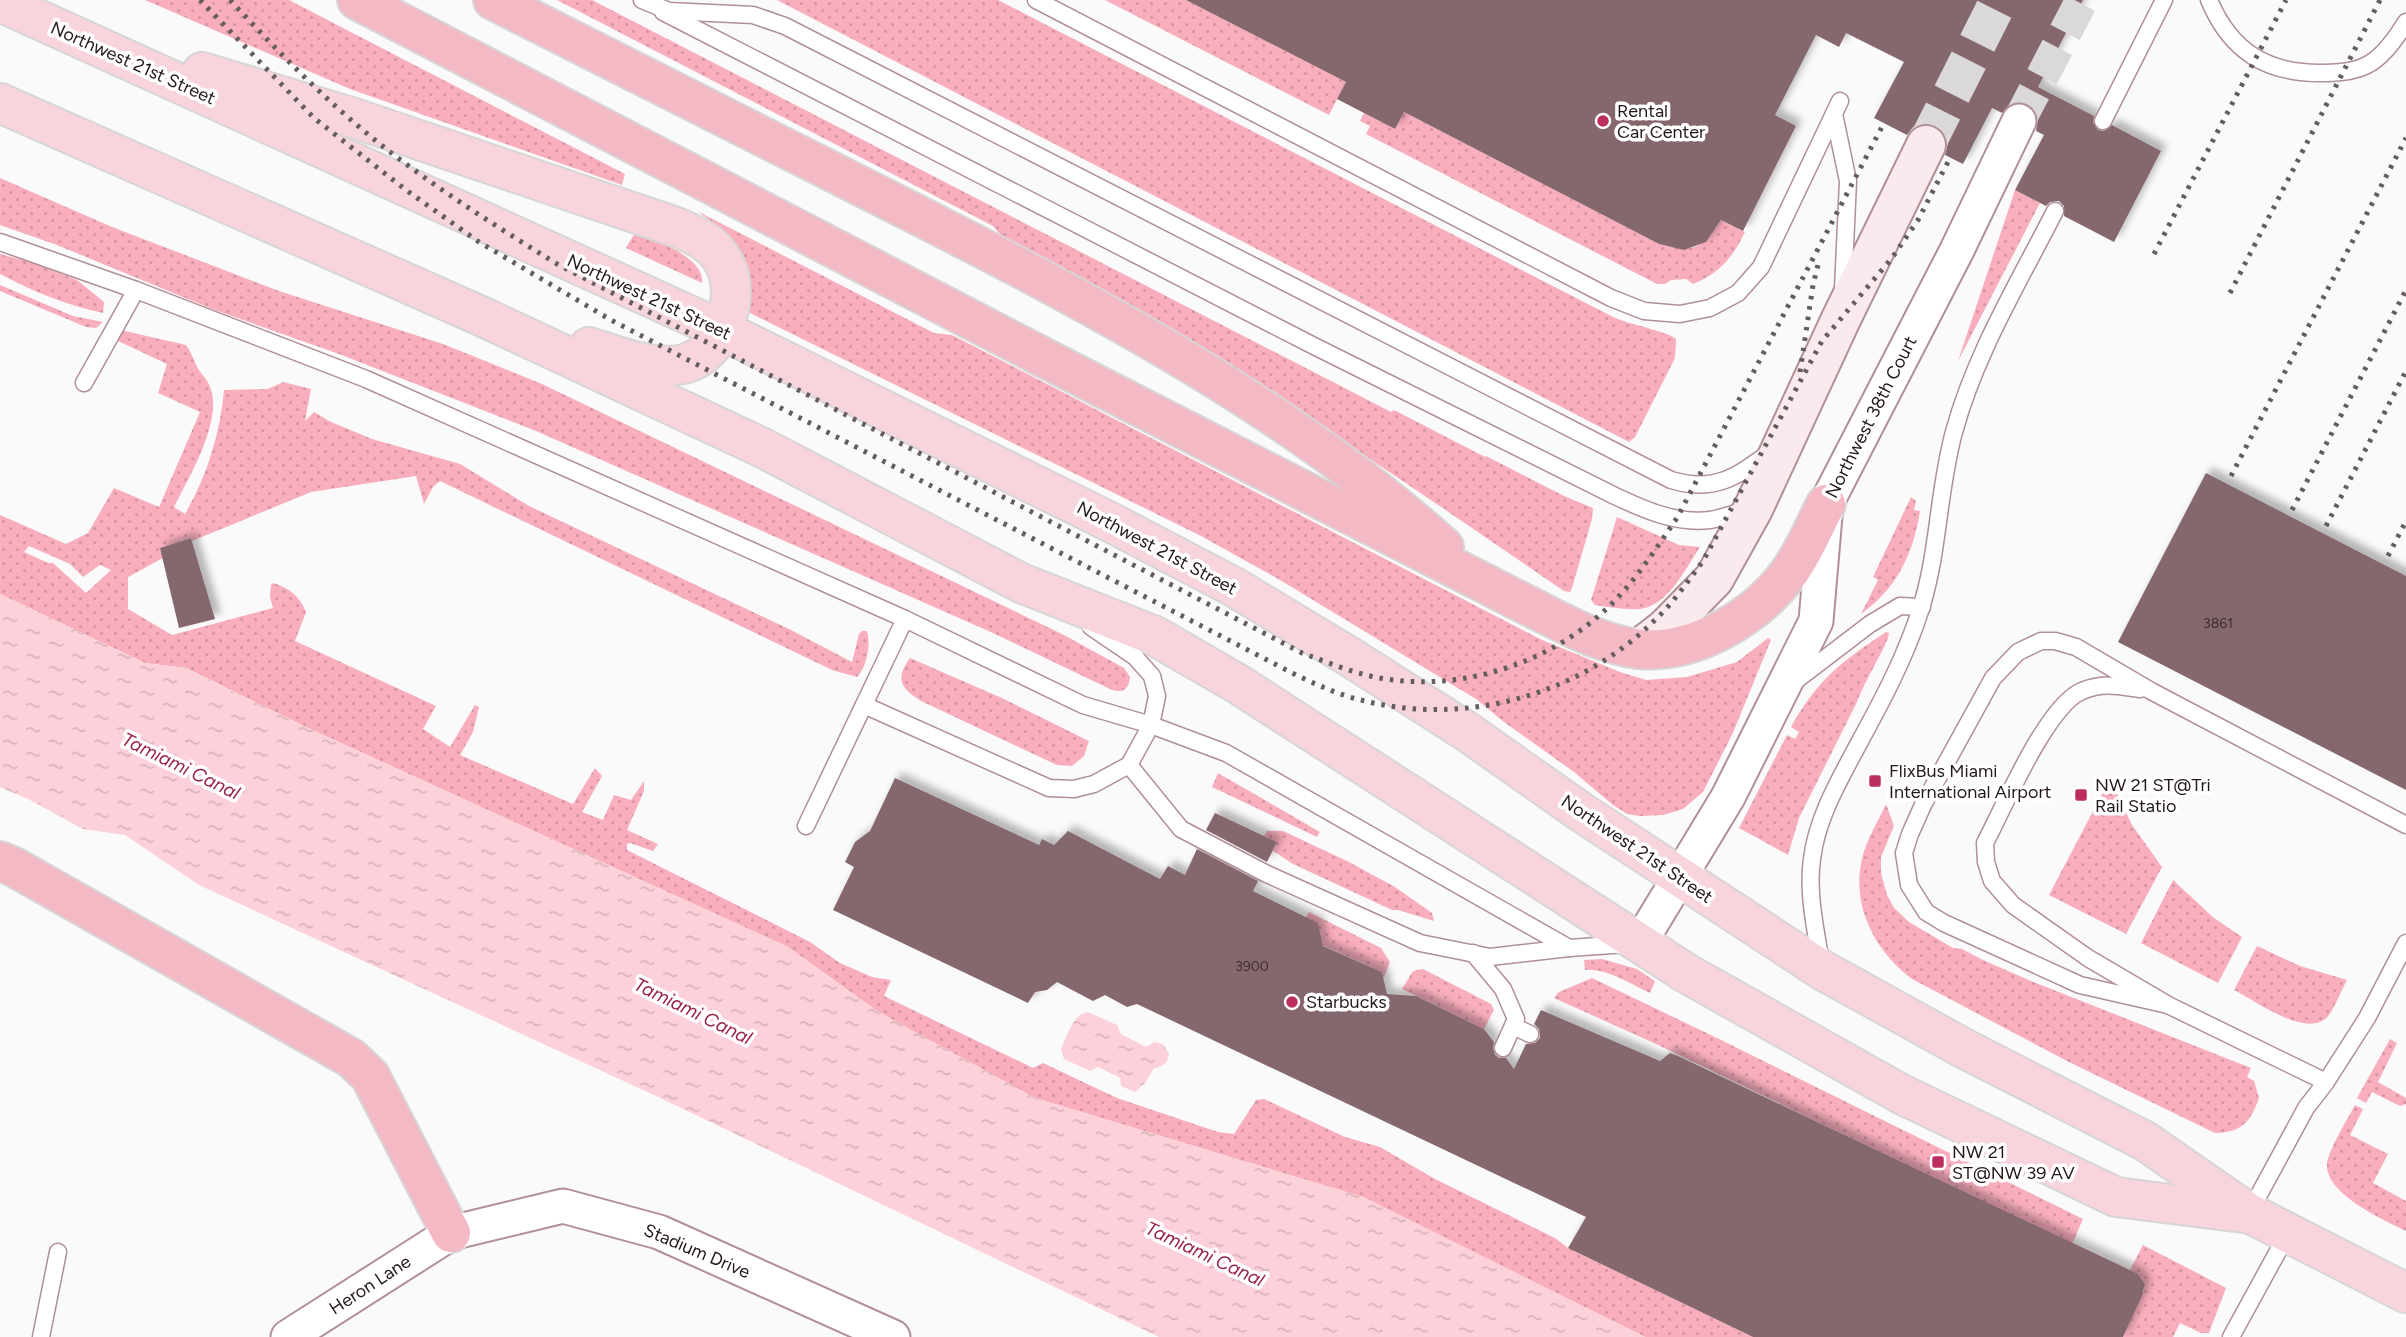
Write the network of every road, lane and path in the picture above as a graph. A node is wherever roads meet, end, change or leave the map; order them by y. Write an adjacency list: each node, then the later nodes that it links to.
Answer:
1 (357, 0): 24 (highway)
2 (493, 0): 24 (highway)
3 (640, 0): 21 (lane); 23 (lane)
4 (1036, 0): 18 (lane)
5 (2164, 0): 12 (lane)
6 (2208, 0): 8 (lane)
7 (0, 2): 9 (main road, Northwest 21st Street)
8 (2406, 22)
9 (59, 30): 19 (main road, Northwest 21st Street); 19 (main road)
10 (0, 103): 17 (main road, Northwest 21st Street)
11 (2019, 121): 22 (street, Northwest 38th Court)
12 (2103, 121)
13 (1926, 145): 18 (street)
14 (2055, 211): 26 (lane)
15 (0, 242): 16 (lane)
16 (136, 290): 20 (lane); 27 (lane)
17 (481, 316): 19 (main road); 25 (main road, Northwest 21st Street)
18 (1841, 319): 21 (street)
19 (722, 330): 37 (main road, Northwest 21st Street)
20 (84, 383)
21 (1783, 443): 23 (street)
22 (1826, 503): 28 (highway); 29 (street, Northwest 38th Court)
23 (1753, 509): 28 (street)
24 (1482, 582): 28 (highway)
25 (1021, 583): 32 (lane); 39 (main road, Northwest 21st Street)
26 (1922, 607): 29 (lane); 42 (lane)
27 (905, 619): 31 (lane); 32 (lane)
28 (1639, 649)
29 (1783, 691): 37 (street, Northwest 38th Court)
30 (2151, 691): 34 (lane); 43 (lane); 43 (lane)
31 (864, 705): 33 (lane); 35 (lane)
32 (1151, 725): 33 (lane); 40 (lane)
33 (1129, 765): 41 (lane)
34 (2406, 825)
35 (806, 826)
36 (0, 861): 49 (highway)
37 (1680, 878): 39 (street, Northwest 38th Court); 42 (main road, Northwest 21st Street)
38 (2406, 943): 47 (lane)
39 (1639, 944): 40 (lane); 48 (main road, Northwest 21st Street)
40 (1569, 948): 41 (lane)
41 (1474, 953): 44 (lane)
42 (1822, 970): 48 (main road, Northwest 21st Street)
43 (2168, 1005): 47 (lane)
44 (1513, 1026): 45 (lane); 46 (lane)
45 (1530, 1034)
46 (1503, 1048)
47 (2326, 1082): 48 (lane)
48 (2249, 1213): 50 (main road, Northwest 21st Street)
49 (451, 1233): 54 (street, Heron Lane); 55 (street, Stadium Drive)
50 (2288, 1233): 52 (main road, Northwest 21st Street); 56 (lane)
51 (58, 1252): 53 (lane)
52 (2406, 1293)
53 (41, 1337)
54 (288, 1337)
55 (892, 1337)
56 (2231, 1337)

